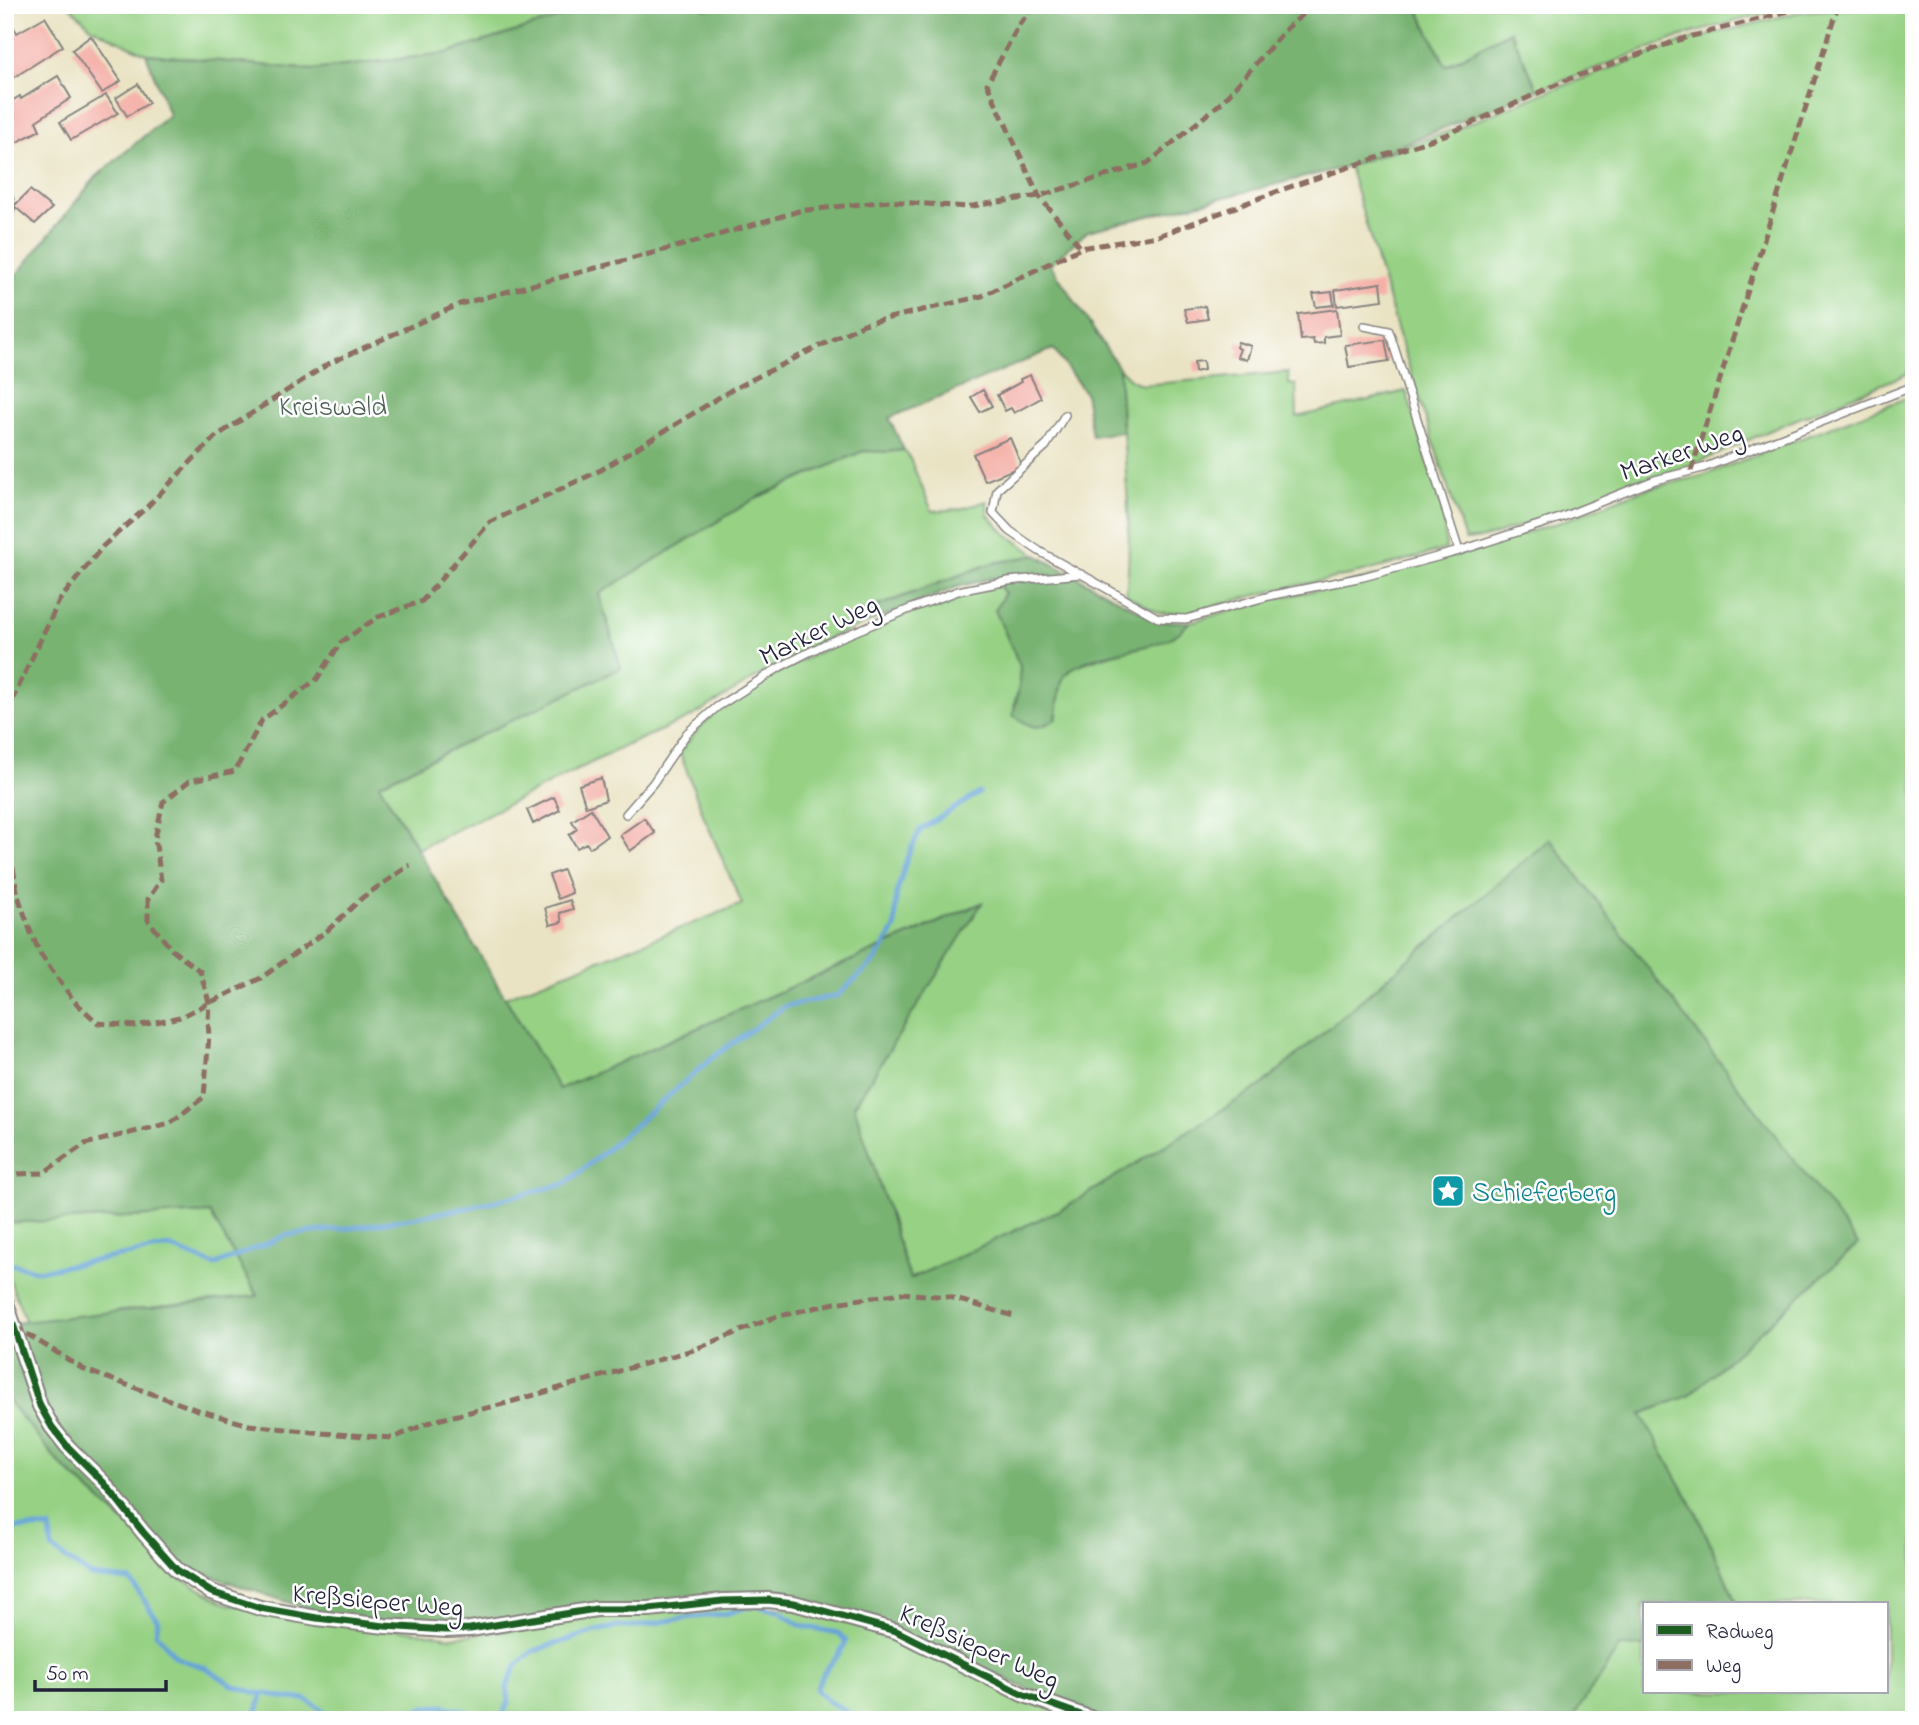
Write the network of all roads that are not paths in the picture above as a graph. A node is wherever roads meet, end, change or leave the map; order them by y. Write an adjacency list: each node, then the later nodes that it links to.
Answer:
1 (5, 180): 2 (lane)
2 (5, 242)
3 (1364, 326): 6 (lane)
4 (1914, 386): 6 (lane, Marker Weg)
5 (1065, 415): 7 (lane, Marker Weg)
6 (1459, 551): 7 (lane, Marker Weg)
7 (1081, 574): 8 (lane, Marker Weg)
8 (626, 814)
9 (5, 1300): 10 (street, Kreßsieper Weg)
10 (1095, 1720)

